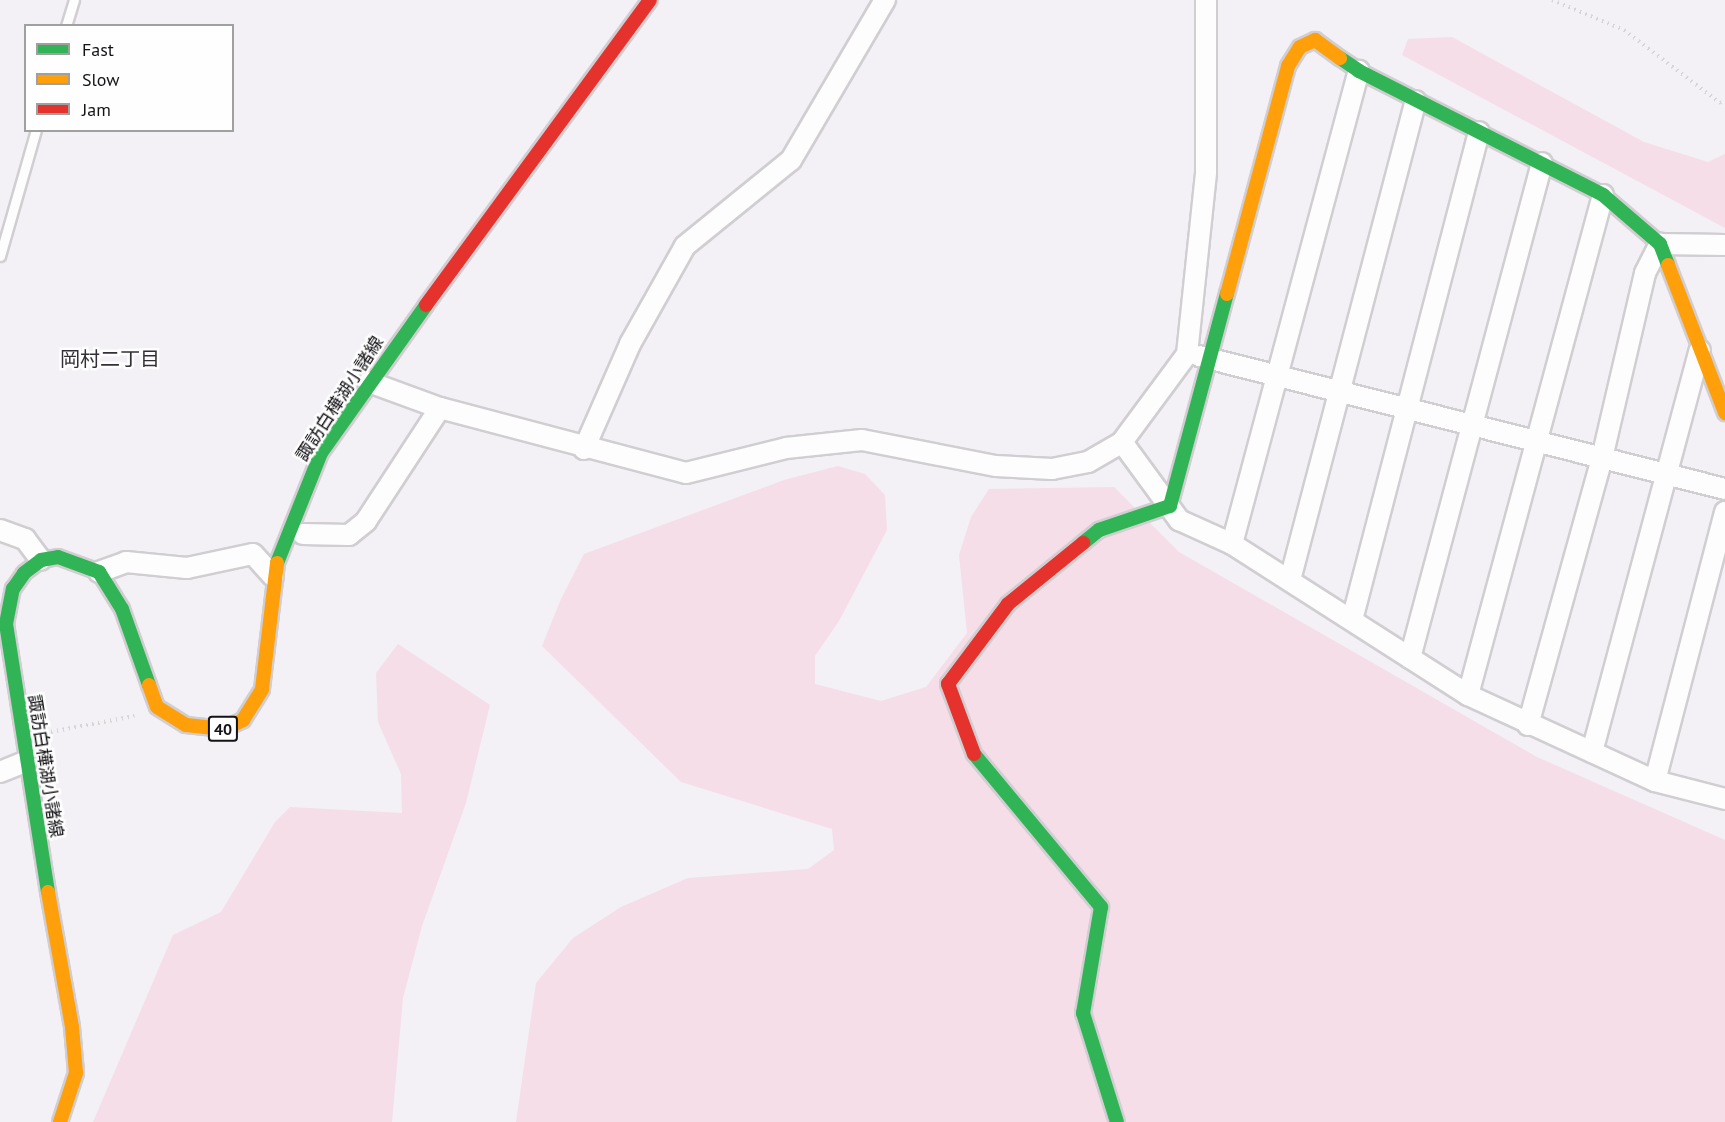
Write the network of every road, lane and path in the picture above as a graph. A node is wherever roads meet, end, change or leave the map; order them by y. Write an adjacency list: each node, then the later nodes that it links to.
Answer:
1 (74, 0): 6 (lane)
2 (651, 0): 21 (street, 諏訪白樺湖小諸線 / 40)
3 (885, 0): 29 (street)
4 (1206, 0): 18 (street)
5 (1552, 0): 9 (path)
6 (67, 24)
7 (1359, 71): 8 (street); 19 (street); 20 (street)
8 (1416, 101): 11 (street); 22 (street)
9 (1725, 101)
10 (35, 132): 16 (lane)
11 (1479, 132): 12 (street); 23 (street)
12 (1542, 163): 13 (street); 26 (street)
13 (1603, 195): 14 (street); 27 (street)
14 (1660, 244): 15 (street); 17 (street); 30 (street)
15 (1725, 245)
16 (0, 256)
17 (1700, 350): 25 (street); 31 (street)
18 (1186, 354): 19 (street); 28 (street)
19 (1213, 357): 20 (street); 33 (street)
20 (1277, 374): 22 (street); 37 (street)
21 (369, 382): 24 (street); 40 (street, 諏訪白樺湖小諸線 / 40)
22 (1341, 390): 23 (street); 41 (street)
23 (1406, 407): 26 (street); 42 (street)
24 (440, 408): 29 (street); 36 (street)
25 (1725, 413)
26 (1472, 424): 27 (street); 43 (street)
27 (1538, 441): 30 (street); 44 (street)
28 (1122, 442): 29 (street); 33 (street)
29 (584, 449)
30 (1602, 458): 31 (street); 46 (street)
31 (1666, 474): 32 (street); 47 (street)
32 (1725, 489)
33 (1170, 506): 37 (street); 53 (street)
34 (1725, 512): 50 (street)
35 (0, 531): 38 (street)
36 (303, 534)
37 (1232, 544): 41 (street)
38 (41, 560): 39 (street); 48 (street, 諏訪白樺湖小諸線)
39 (99, 572): 40 (street); 45 (street)
40 (273, 576): 45 (street, 諏訪白樺湖小諸線 / 40)
41 (1290, 580): 42 (street)
42 (1352, 620): 43 (street)
43 (1410, 658): 44 (street)
44 (1468, 695): 46 (street)
45 (157, 707): 48 (path)
46 (1528, 725): 47 (street)
47 (1592, 752): 50 (street)
48 (24, 753): 49 (street); 52 (street, 諏訪白樺湖小諸線)
49 (0, 772)
50 (1654, 781): 51 (street)
51 (1725, 799)
52 (60, 1122)
53 (1118, 1122)

